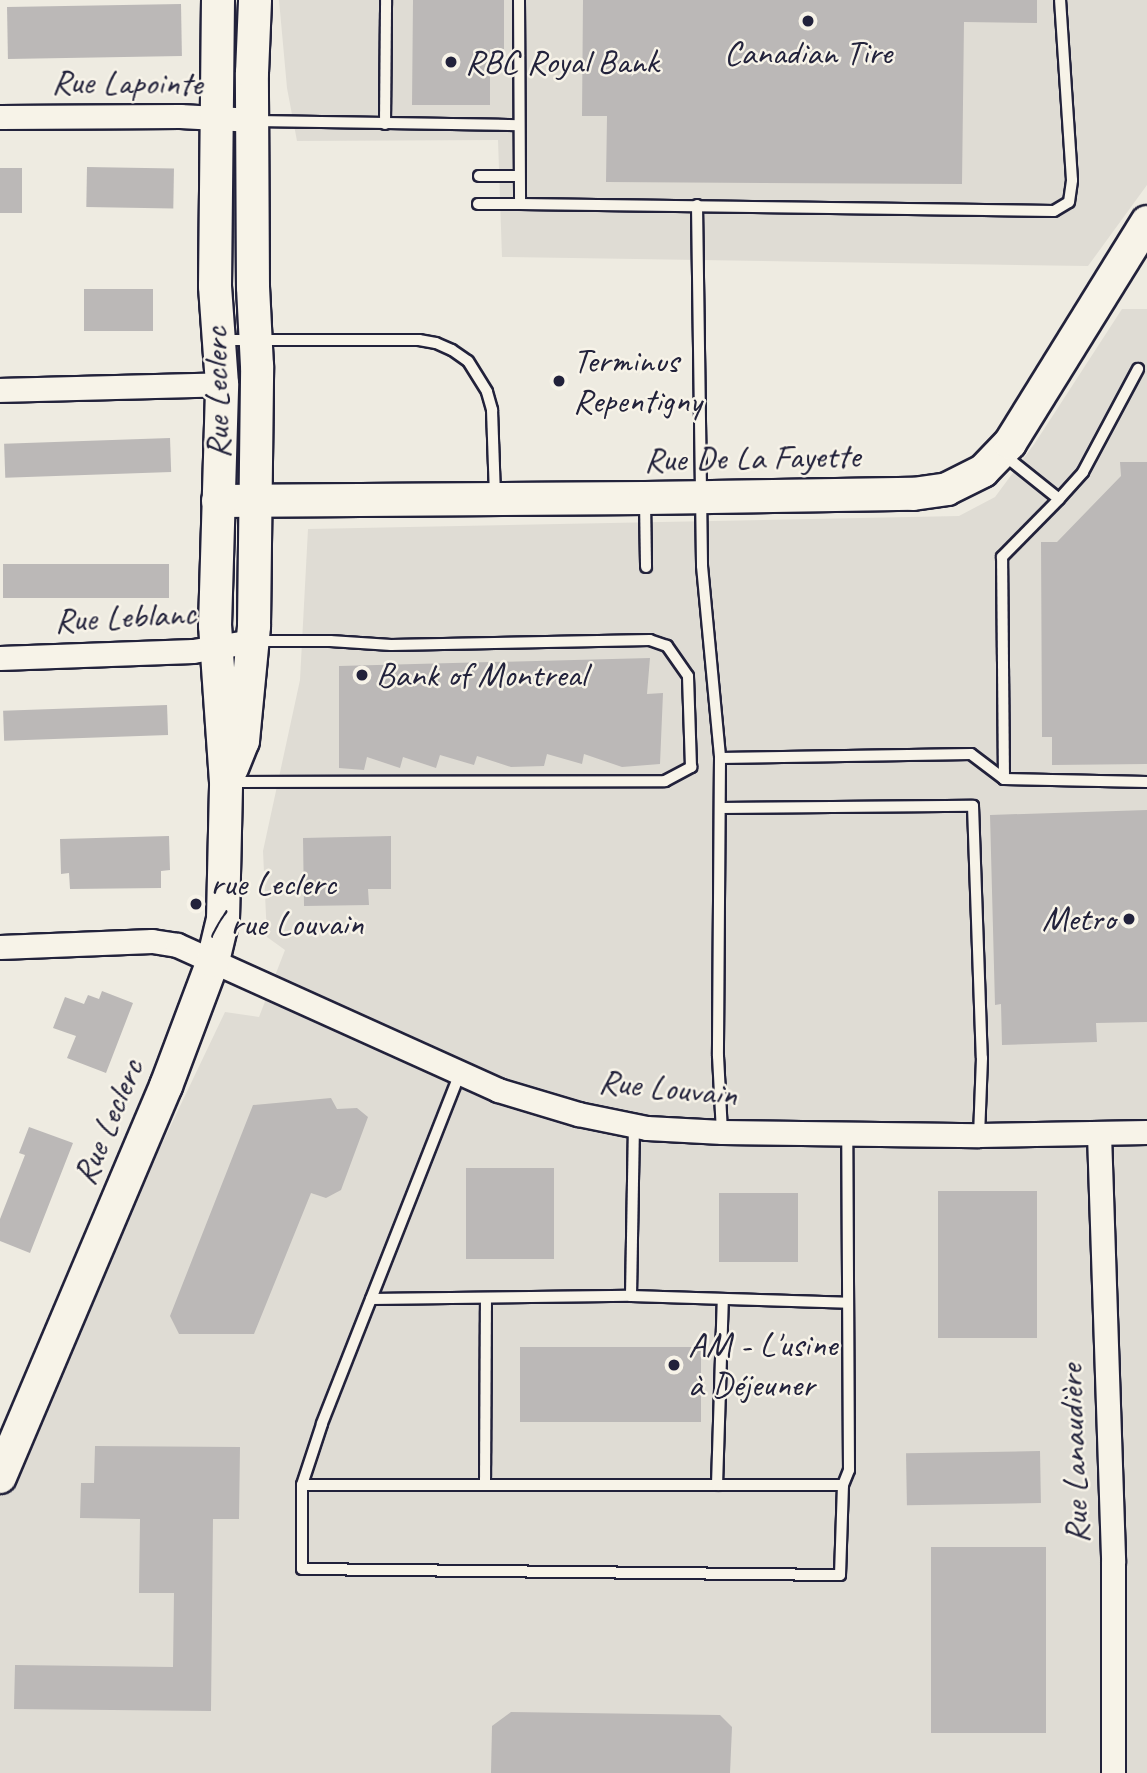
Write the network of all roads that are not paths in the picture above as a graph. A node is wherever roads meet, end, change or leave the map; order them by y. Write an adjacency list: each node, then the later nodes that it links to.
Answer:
1 (218, 0): 7 (street, Rue Leclerc)
2 (256, 0): 8 (street, Rue Leclerc)
3 (386, 0): 9 (lane)
4 (519, 0): 10 (lane)
5 (1060, 0): 15 (lane)
6 (0, 117): 7 (street, Rue Lapointe)
7 (216, 119): 8 (street, Rue Lapointe); 17 (street, Rue Leclerc)
8 (253, 121): 9 (lane); 18 (street, Rue Leclerc)
9 (385, 124): 10 (lane)
10 (519, 125): 11 (lane)
11 (519, 176): 12 (lane); 14 (lane)
12 (479, 177)
13 (478, 204): 14 (lane)
14 (520, 204): 15 (lane)
15 (697, 205): 23 (lane)
16 (1147, 222): 22 (street, Rue De La Fayette)
17 (219, 340): 18 (lane); 20 (street, Rue Leclerc)
18 (257, 341): 26 (lane); 28 (street, Rue Leclerc)
19 (1138, 369): 25 (lane)
20 (222, 384): 21 (street); 27 (street, Rue Leclerc)
21 (0, 390)
22 (1002, 453): 23 (street, Rue De La Fayette); 25 (lane)
23 (700, 497): 24 (street, Rue De La Fayette); 33 (lane)
24 (645, 498): 26 (street, Rue De La Fayette); 29 (lane)
25 (1059, 499): 34 (lane)
26 (495, 500): 28 (street, Rue De La Fayette)
27 (218, 501): 28 (street, Rue De La Fayette); 31 (street, Rue Leclerc)
28 (256, 501): 30 (street, Rue Leclerc)
29 (646, 567)
30 (253, 641): 31 (street, Rue Leblanc); 35 (street, Rue Leclerc); 35 (lane)
31 (216, 648): 32 (street, Rue Leblanc); 35 (street, Rue Leclerc)
32 (0, 658)
33 (720, 758): 34 (lane); 37 (lane)
34 (1004, 779): 36 (lane)
35 (226, 782): 39 (street, Rue Leclerc)
36 (1147, 782)
37 (720, 808): 42 (lane); 46 (lane)
38 (0, 947): 39 (street, Rue Louvain)
39 (213, 961): 40 (street, Rue Louvain); 52 (street, Rue Leclerc)
40 (460, 1073): 41 (street, Rue Louvain); 49 (lane)
41 (634, 1125): 42 (street, Rue Louvain); 47 (lane)
42 (722, 1132): 43 (street, Rue Louvain)
43 (847, 1132): 46 (street, Rue Louvain); 51 (lane)
44 (1147, 1132): 45 (street, Rue Louvain)
45 (1099, 1134): 46 (street, Rue Louvain); 57 (street, Rue Lanaudière)
46 (979, 1135)
47 (631, 1296): 48 (lane); 50 (lane)
48 (486, 1298): 49 (lane); 53 (lane)
49 (371, 1299): 54 (lane)
50 (723, 1299): 51 (lane); 55 (lane)
51 (848, 1303): 56 (lane)
52 (0, 1477)
53 (485, 1484): 54 (lane); 55 (lane)
54 (302, 1485): 56 (lane)
55 (717, 1485): 56 (lane)
56 (843, 1485)
57 (1113, 1773)

